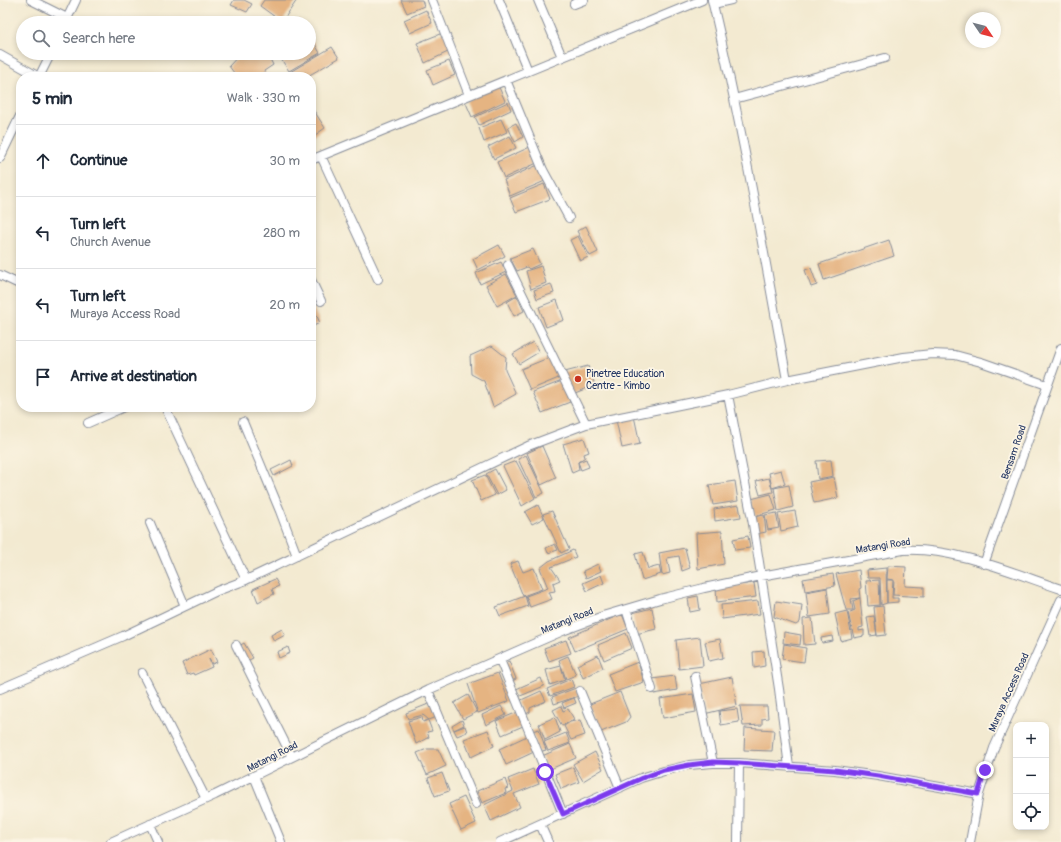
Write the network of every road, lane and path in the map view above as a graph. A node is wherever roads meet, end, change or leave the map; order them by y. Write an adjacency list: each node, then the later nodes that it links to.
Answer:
1 (32, 0): 11 (street)
2 (76, 0): 12 (street)
3 (432, 0): 21 (street)
4 (499, 0): 17 (street)
5 (538, 0): 14 (street)
6 (584, 0): 10 (street)
7 (702, 0): 14 (street)
8 (732, 0): 9 (street)
9 (712, 2): 22 (street)
10 (574, 4)
11 (59, 16)
12 (68, 16)
13 (0, 55): 18 (street)
14 (562, 57): 17 (street)
15 (885, 58): 22 (street)
16 (48, 60): 19 (street)
17 (528, 71): 20 (street)
18 (30, 72)
19 (42, 72)
20 (506, 80): 21 (street); 27 (street)
21 (469, 95): 24 (street)
22 (734, 99): 35 (street)
23 (16, 124): 25 (street)
24 (321, 156): 26 (street); 30 (street)
25 (0, 158)
26 (316, 158)
27 (569, 218)
28 (508, 265): 42 (street)
29 (0, 275): 31 (street)
30 (378, 279)
31 (16, 283)
32 (316, 290): 33 (street)
33 (321, 301)
34 (1061, 348): 36 (street, Bensam Road)
35 (786, 380): 36 (street); 37 (street)
36 (1047, 385): 45 (street, Bensam Road)
37 (728, 395): 42 (street); 46 (street)
38 (113, 412): 41 (street)
39 (168, 412): 47 (street)
40 (243, 422): 44 (street)
41 (88, 423)
42 (586, 424): 44 (street)
43 (150, 523): 50 (street)
44 (297, 556): 47 (street)
45 (984, 564): 46 (street, Matangi Road); 48 (street, Matangi Road)
46 (760, 576): 51 (street, Matangi Road); 63 (street)
47 (246, 580): 50 (street)
48 (1061, 589)
49 (1061, 600): 66 (street, Muraya Access Road)
50 (185, 606): 56 (street)
51 (626, 609): 53 (street, Matangi Road); 57 (street)
52 (236, 644): 60 (street)
53 (500, 660): 58 (street, Matangi Road); 69 (street)
54 (142, 673): 67 (street)
55 (695, 676): 61 (street)
56 (0, 689)
57 (652, 689)
58 (428, 690): 60 (street, Matangi Road); 68 (street)
59 (580, 691): 65 (street)
60 (292, 758): 64 (street, Matangi Road)
61 (713, 762): 62 (street); 65 (street)
62 (739, 763): 63 (street); 77 (street)
63 (789, 767): 66 (street)
64 (254, 776): 67 (street, Matangi Road); 74 (street)
65 (620, 788): 69 (street)
66 (978, 794): 78 (street, Muraya Access Road)
67 (206, 799): 70 (street, Matangi Road)
68 (476, 804)
69 (563, 814): 71 (street)
70 (150, 824): 72 (street, Matangi Road); 73 (street)
71 (540, 824): 75 (street); 76 (street)
72 (111, 842)
73 (158, 842)
74 (281, 842)
75 (500, 842)
76 (548, 842)
77 (738, 842)
78 (970, 842)

